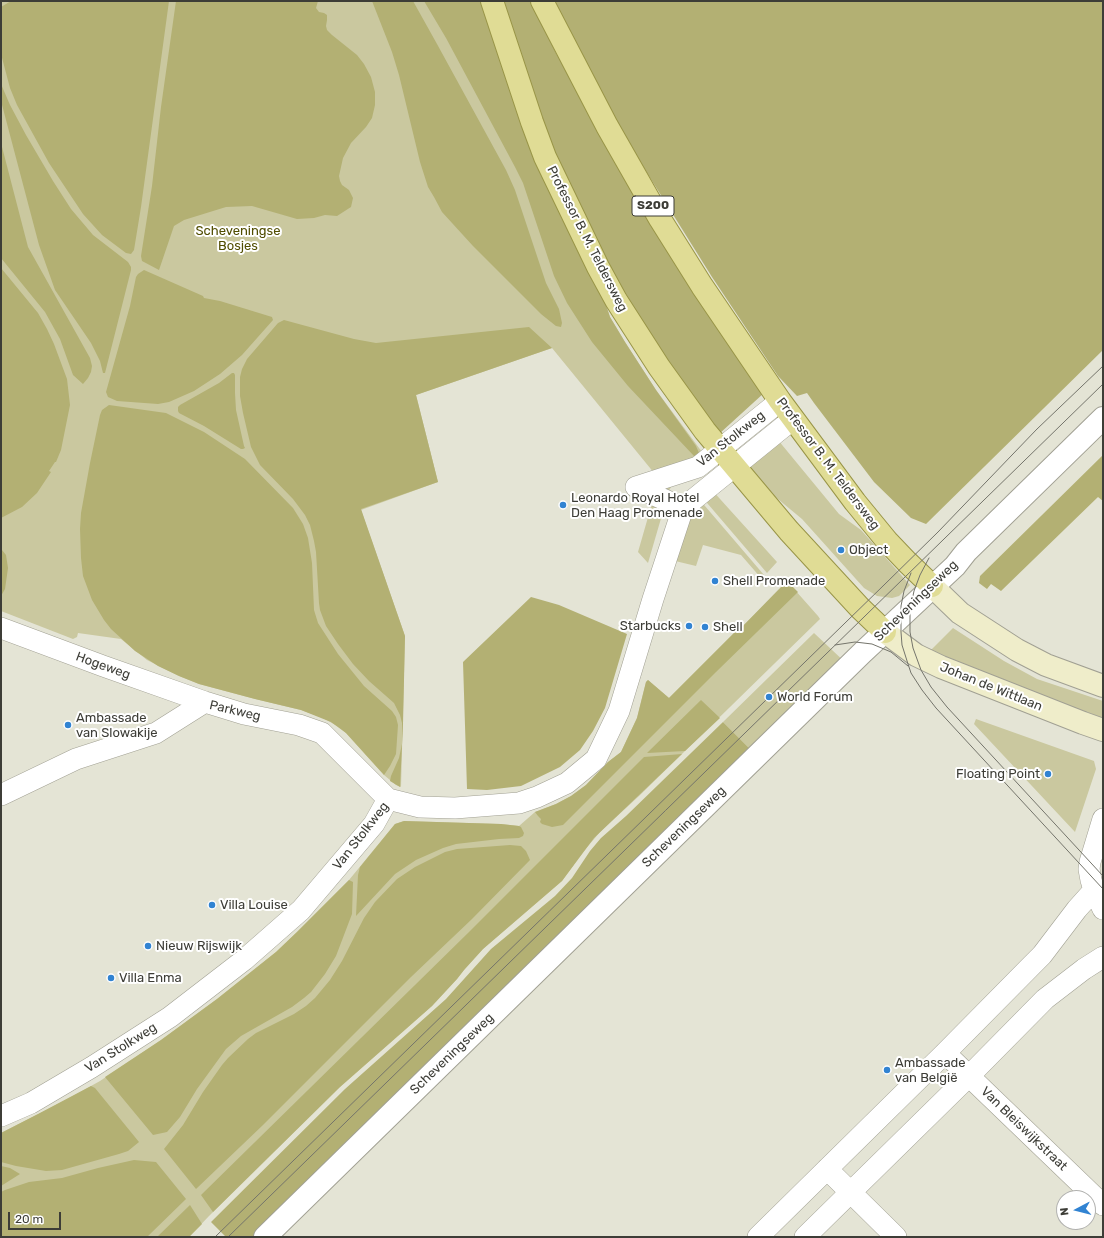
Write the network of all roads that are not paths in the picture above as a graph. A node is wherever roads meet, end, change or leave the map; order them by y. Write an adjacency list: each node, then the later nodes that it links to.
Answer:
1 (492, 1): 6 (main road, Professor B. M. Teldersweg)
2 (542, 1): 3 (main road, Professor B. M. Teldersweg / S200)
3 (780, 401): 5 (main road, Professor B. M. Teldersweg / S200); 6 (street, Van Stolkweg)
4 (1103, 418): 9 (street, Scheveningseweg)
5 (793, 419): 7 (street, Van Stolkweg); 9 (main road, Professor B. M. Teldersweg / S200)
6 (720, 449): 7 (main road, Professor B. M. Teldersweg); 8 (street, Van Stolkweg)
7 (734, 467): 8 (street, Van Stolkweg); 11 (main road, Professor B. M. Teldersweg)
8 (683, 508): 16 (street, Van Stolkweg)
9 (932, 586): 11 (street, Scheveningseweg); 12 (main road, S200)
10 (1, 628): 13 (street, Hogeweg)
11 (885, 632): 14 (main road, Johan de Wittlaan); 29 (street, Scheveningseweg)
12 (1103, 686)
13 (205, 702): 15 (street, Parkweg); 16 (street, Parkweg)
14 (1103, 730)
15 (1, 795)
16 (388, 799): 25 (street, Van Stolkweg)
17 (1103, 819): 20 (street)
18 (1103, 824): 19 (street)
19 (1103, 852)
20 (1094, 890): 21 (street); 23 (street)
21 (1103, 909)
22 (1103, 957): 24 (street)
23 (945, 1053): 24 (street, Van Bleiswijkstraat); 26 (street)
24 (969, 1076): 27 (street); 28 (street, Van Bleiswijkstraat)
25 (1, 1116)
26 (827, 1169): 27 (street); 30 (street)
27 (850, 1192): 31 (street); 32 (street)
28 (1103, 1205)
29 (265, 1237)
30 (758, 1237)
31 (805, 1237)
32 (896, 1237)

